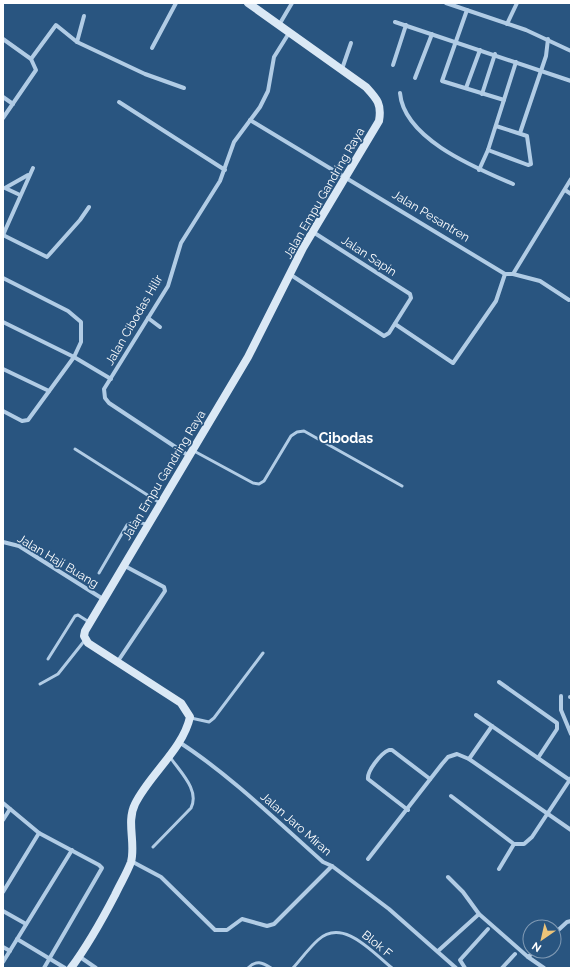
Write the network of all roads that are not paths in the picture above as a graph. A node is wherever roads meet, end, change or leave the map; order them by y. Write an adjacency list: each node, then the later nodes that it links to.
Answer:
1 (176, 3): 19 (street)
2 (248, 3): 10 (street, Jalan Empu Gandring Raya)
3 (292, 3): 10 (street)
4 (446, 3): 6 (street)
5 (517, 3): 9 (street)
6 (468, 10): 9 (street); 17 (street)
7 (84, 16): 16 (street)
8 (395, 22): 11 (street)
9 (507, 24): 15 (street)
10 (279, 25): 12 (street, Jalan Empu Gandring Raya)
11 (406, 25): 13 (street); 25 (street)
12 (290, 33): 26 (street, Jalan Empu Gandring Raya); 39 (street, Jalan Cibodas Hilir)
13 (432, 34): 17 (street); 28 (street)
14 (3, 39): 23 (street)
15 (548, 39): 21 (street); 27 (street)
16 (77, 42): 23 (street); 30 (street)
17 (456, 42): 20 (street); 31 (street)
18 (351, 43): 26 (street)
19 (152, 48)
20 (480, 50): 22 (street); 31 (street)
21 (571, 51)
22 (495, 54): 24 (street); 33 (street)
23 (31, 59): 37 (street)
24 (516, 62): 27 (street); 35 (street)
25 (393, 65)
26 (342, 69): 47 (street, Jalan Empu Gandring Raya)
27 (541, 71): 29 (street); 41 (street)
28 (416, 78)
29 (571, 81)
30 (184, 88)
31 (466, 88): 33 (street)
32 (400, 93): 45 (street)
33 (482, 94): 35 (street)
34 (3, 97): 37 (street)
35 (504, 100): 40 (street)
36 (119, 102): 44 (street)
37 (13, 104): 38 (street)
38 (3, 118)
39 (250, 120): 44 (street, Jalan Cibodas Hilir); 47 (street)
40 (496, 126): 41 (street); 42 (street)
41 (520, 133): 42 (street)
42 (488, 150): 45 (street)
43 (33, 168): 46 (street)
44 (225, 170): 62 (street, Jalan Cibodas Hilir)
45 (479, 170): 49 (street)
46 (29, 175): 52 (street); 52 (street)
47 (346, 176): 55 (street, Jalan Empu Gandring Raya); 57 (street, Jalan Pesantren)
48 (571, 179): 50 (street)
49 (513, 184)
50 (565, 190): 51 (street); 58 (street)
51 (571, 194)
52 (20, 195): 54 (street)
53 (89, 207): 56 (street)
54 (5, 222): 56 (street)
55 (312, 232): 59 (street, Jalan Empu Gandring Raya); 64 (street, Jalan Sapin)
56 (3, 235)
57 (506, 274): 58 (street); 64 (street)
58 (513, 274): 61 (street)
59 (291, 275): 64 (street); 72 (street, Jalan Empu Gandring Raya)
60 (3, 278): 66 (street)
61 (569, 300)
62 (148, 318): 65 (street); 68 (street, Jalan Cibodas Hilir)
63 (3, 322): 66 (street)
64 (395, 324)
65 (160, 327)
66 (74, 356): 68 (street); 69 (street)
67 (3, 369): 69 (street)
68 (110, 379): 72 (street, Jalan Cibodas Hilir)
69 (49, 391): 70 (street)
70 (3, 411)
71 (75, 449): 74 (lane)
72 (191, 453): 73 (lane); 74 (street, Jalan Empu Gandring Raya)
73 (402, 486)
74 (160, 503): 75 (street, Jalan Empu Gandring Raya)
75 (148, 524): 77 (street, Jalan Empu Gandring Raya); 78 (lane)
76 (3, 542): 79 (street, Jalan Haji Buang)
77 (123, 566): 79 (street, Jalan Empu Gandring Raya); 84 (street)
78 (99, 573)
79 (103, 599): 80 (street, Jalan Empu Gandring Raya)
80 (89, 622): 81 (street, Jalan Empu Gandring Raya); 83 (lane)
81 (85, 640): 84 (street); 86 (lane)
82 (263, 653): 89 (lane)
83 (48, 659)
84 (118, 661): 89 (street)
85 (499, 682): 95 (street)
86 (40, 684)
87 (561, 696): 91 (street)
88 (476, 715): 90 (street)
89 (190, 717): 93 (street)
90 (492, 726): 95 (street); 96 (street)
91 (570, 730): 92 (street)
92 (571, 734)
93 (178, 742): 94 (street); 112 (street, Jalan Jaro Miran)
94 (169, 755): 108 (lane); 111 (street)
95 (538, 758): 98 (street)
96 (469, 759): 97 (street); 103 (street)
97 (430, 779): 102 (street); 102 (street)
98 (571, 780): 103 (street)
99 (451, 796): 107 (street)
100 (3, 803): 101 (street)
101 (10, 809): 104 (street); 106 (street)
102 (408, 810): 110 (street)
103 (547, 814): 105 (street); 107 (street)
104 (3, 820)
105 (571, 830)
106 (39, 833): 109 (street); 115 (street)
107 (514, 844): 113 (street)
108 (152, 847)
109 (72, 850): 119 (street); 129 (street)
110 (368, 859)
111 (131, 861): 112 (street); 128 (street)
112 (332, 866): 125 (street, Jalan Jaro Miran)
113 (499, 869)
114 (448, 877): 117 (street)
115 (3, 892)
116 (3, 911): 119 (street)
117 (479, 914): 125 (street); 126 (street)
118 (571, 921): 120 (street)
119 (26, 924): 122 (street)
120 (562, 927)
121 (488, 929): 141 (street)
122 (17, 939): 124 (street); 129 (street)
123 (3, 947): 124 (street)
124 (10, 951): 131 (street)
125 (438, 951): 140 (street, Jalan Jaro Miran)
126 (522, 952)
127 (515, 954): 142 (street)
128 (80, 956): 134 (street); 135 (street)
129 (50, 958): 132 (street); 133 (street)
130 (531, 959): 143 (street)
131 (3, 962)
132 (44, 968)
133 (65, 968)
134 (71, 968)
135 (96, 968)
136 (248, 968): 137 (lane)
137 (271, 968)
138 (293, 968): 139 (lane, Blok F)
139 (392, 968)
140 (456, 968)
141 (465, 968)
142 (502, 968)
143 (544, 968)

